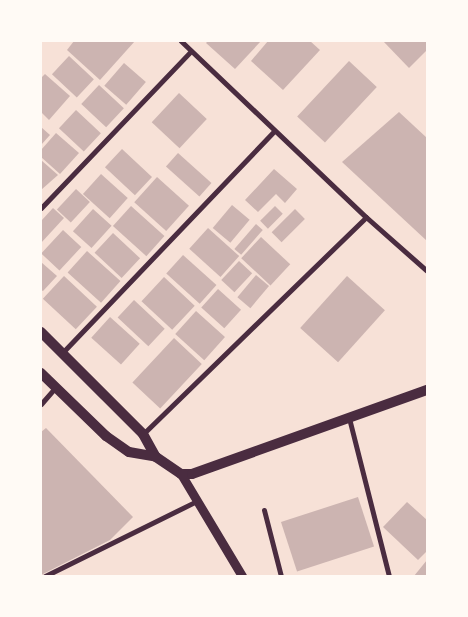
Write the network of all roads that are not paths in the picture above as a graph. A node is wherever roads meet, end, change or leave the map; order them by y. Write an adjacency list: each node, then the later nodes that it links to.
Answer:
1 (181, 41): 2 (street)
2 (191, 51): 3 (street); 4 (street)
3 (274, 131): 5 (street); 8 (street)
4 (41, 208)
5 (366, 216): 6 (street); 14 (street)
6 (427, 271)
7 (41, 332): 8 (main road)
8 (63, 352): 14 (main road)
9 (41, 373): 10 (main road)
10 (56, 387): 12 (street); 15 (main road)
11 (427, 390): 13 (main road)
12 (41, 404)
13 (348, 418): 16 (main road); 22 (street)
14 (143, 434): 15 (main road)
15 (156, 457): 16 (main road)
16 (181, 474): 17 (street)
17 (197, 501): 19 (street); 20 (street)
18 (264, 510): 21 (street)
19 (239, 575)
20 (45, 576)
21 (281, 576)
22 (389, 576)

